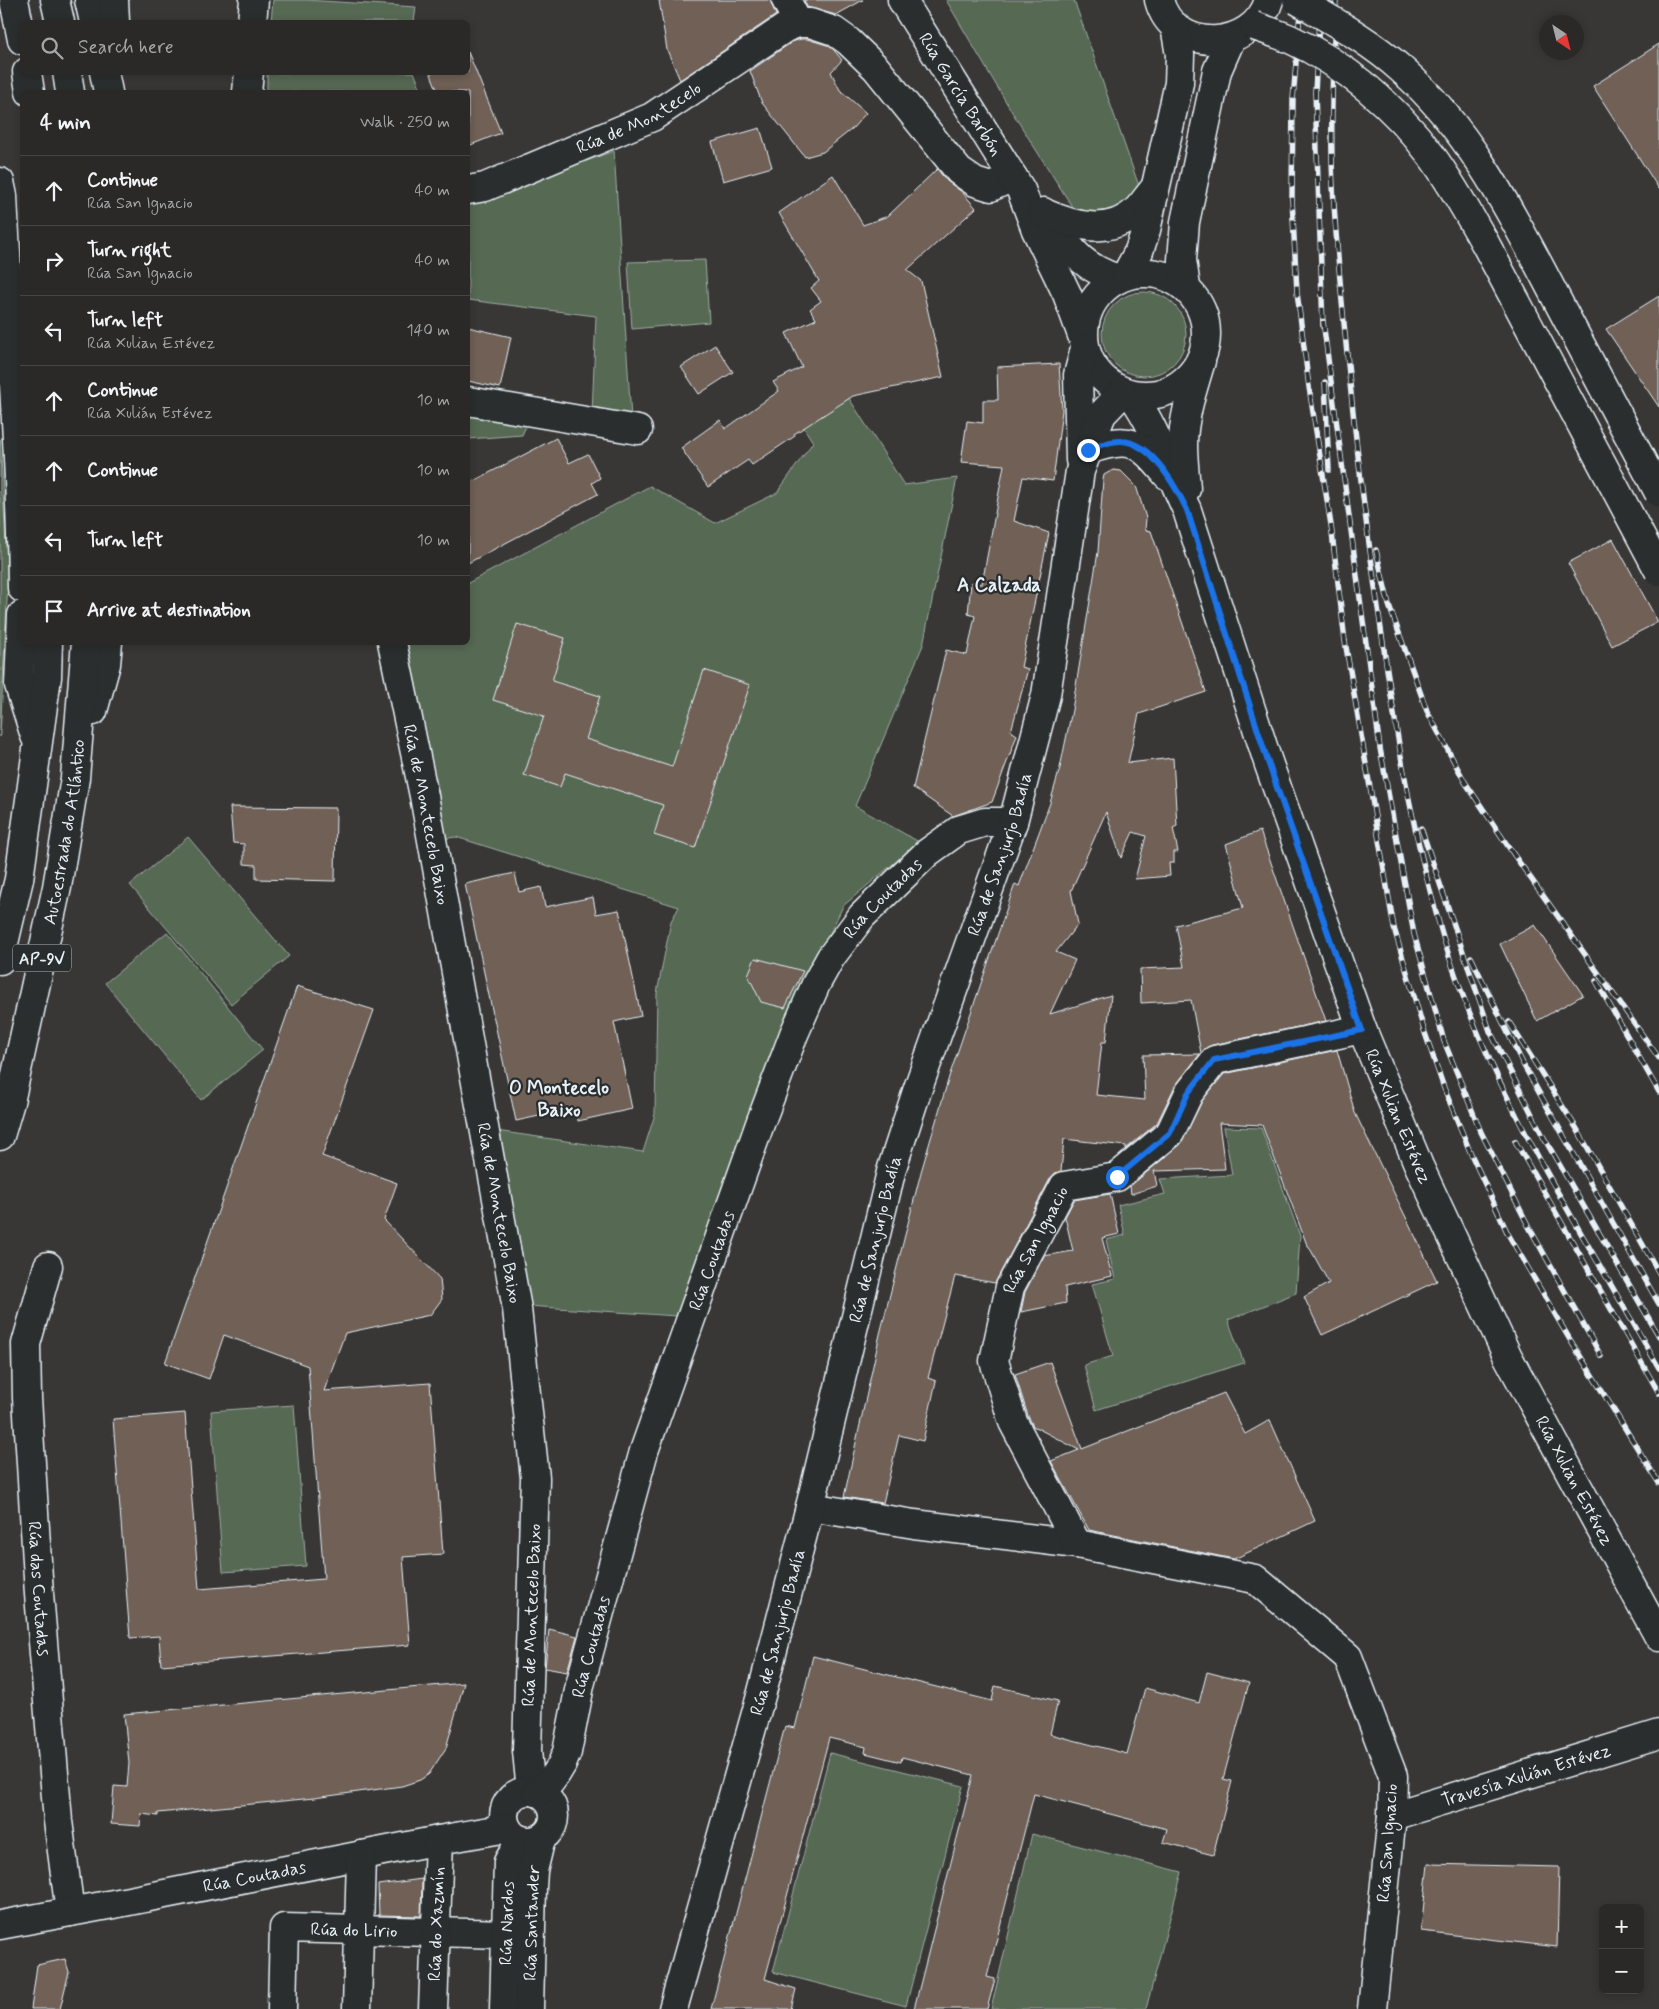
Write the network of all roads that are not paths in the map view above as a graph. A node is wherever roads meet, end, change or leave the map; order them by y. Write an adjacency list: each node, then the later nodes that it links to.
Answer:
1 (14, 0): 16 (main road)
2 (54, 0): 11 (main road)
3 (89, 0): 12 (main road)
4 (114, 0): 13 (main road)
5 (254, 0): 14 (main road)
6 (902, 0): 29 (main road, Rúa García Barbón)
7 (1159, 0): 15 (main road)
8 (1270, 0): 17 (main road)
9 (1297, 0): 43 (main road, bridge)
10 (792, 12): 29 (main road, Rúa de Montecelo); 31 (main road, Rúa de Montecelo)
11 (59, 20)
12 (94, 20)
13 (115, 20)
14 (252, 20)
15 (1175, 26): 17 (main road); 30 (main road)
16 (20, 30)
17 (1243, 32): 34 (main road); 45 (main road, bridge)
18 (27, 75): 23 (main road)
19 (68, 75): 24 (main road)
20 (105, 75): 25 (main road)
21 (116, 75): 26 (main road)
22 (249, 75): 27 (main road)
23 (30, 90)
24 (70, 90)
25 (108, 90)
26 (116, 90)
27 (248, 90)
28 (0, 182): 42 (main road)
29 (1017, 184): 32 (main road, Rúa García Barbón); 35 (main road, Rúa García Barbón)
30 (1155, 188): 32 (main road); 33 (main road)
31 (470, 190)
32 (1044, 214): 33 (main road, Rúa García Barbón)
33 (1122, 277): 34 (main road); 35 (main road)
34 (1186, 287): 36 (main road)
35 (1084, 344): 37 (main road); 40 (main road, Rúa de Sanjurjo Badía)
36 (1201, 361): 37 (main road); 44 (main road)
37 (1127, 393): 40 (main road, Rúa de Sanjurjo Badía); 41 (main road)
38 (470, 401): 39 (main road)
39 (638, 430)
40 (1084, 460): 41 (main road); 53 (main road, Rúa de Sanjurjo Badía)
41 (1174, 483): 44 (main road)
42 (20, 487)
43 (1659, 493)
44 (1187, 510): 55 (main road, Rúa Xulian Estévez)
45 (1659, 571)
46 (21, 645): 51 (main road)
47 (48, 645): 51 (main road, Autoestrada do Atlántico / AP-9V)
48 (86, 645): 52 (main road, Autoestrada do Atlántico / AP-9V)
49 (108, 645): 52 (main road, AP-9V)
50 (393, 645): 62 (main road, Rúa de Montecelo Baixo)
51 (38, 745): 54 (main road, Autoestrada do Atlántico / AP-9V)
52 (75, 778): 56 (main road, Autoestrada do Atlántico / AP-9V)
53 (1013, 822): 58 (main road, Rúa de Sanjurjo Badía); 62 (main road, Rúa Coutadas)
54 (0, 960)
55 (1362, 1030): 59 (main road, Rúa San Ignacio); 60 (main road, Rúa Xulian Estévez)
56 (0, 1136)
57 (48, 1266): 67 (main road, Rúa das Coutadas)
58 (810, 1507): 59 (main road, Rúa San Ignacio); 77 (main road, Rúa de Sanjurjo Badía)
59 (1077, 1544): 63 (main road, Rúa San Ignacio)
60 (1659, 1637)
61 (1659, 1734): 63 (main road, Travesía Xulián Estévez)
62 (534, 1791): 64 (main road); 64 (main road)
63 (1392, 1816): 78 (main road, Rúa San Ignacio)
64 (523, 1835): 65 (main road, Rúa Coutadas); 71 (main road, Rúa Nardos); 76 (main road, Rúa Santander)
65 (439, 1840): 66 (main road, Rúa Coutadas); 70 (main road, Rúa do Xazmín)
66 (361, 1855): 67 (main road, Rúa Coutadas); 69 (main road)
67 (70, 1912): 68 (main road, Rúa Coutadas)
68 (0, 1925)
69 (359, 1930): 70 (main road, Rúa do Lirio); 72 (main road, Rúa do Lirio); 73 (main road)
70 (435, 1932): 71 (main road, Rúa do Lirio); 74 (main road, Rúa do Xazmín)
71 (506, 1934): 75 (main road, Rúa Nardos)
72 (282, 2009)
73 (357, 2009)
74 (433, 2009)
75 (504, 2009)
76 (529, 2009)
77 (673, 2009)
78 (1372, 2009)

